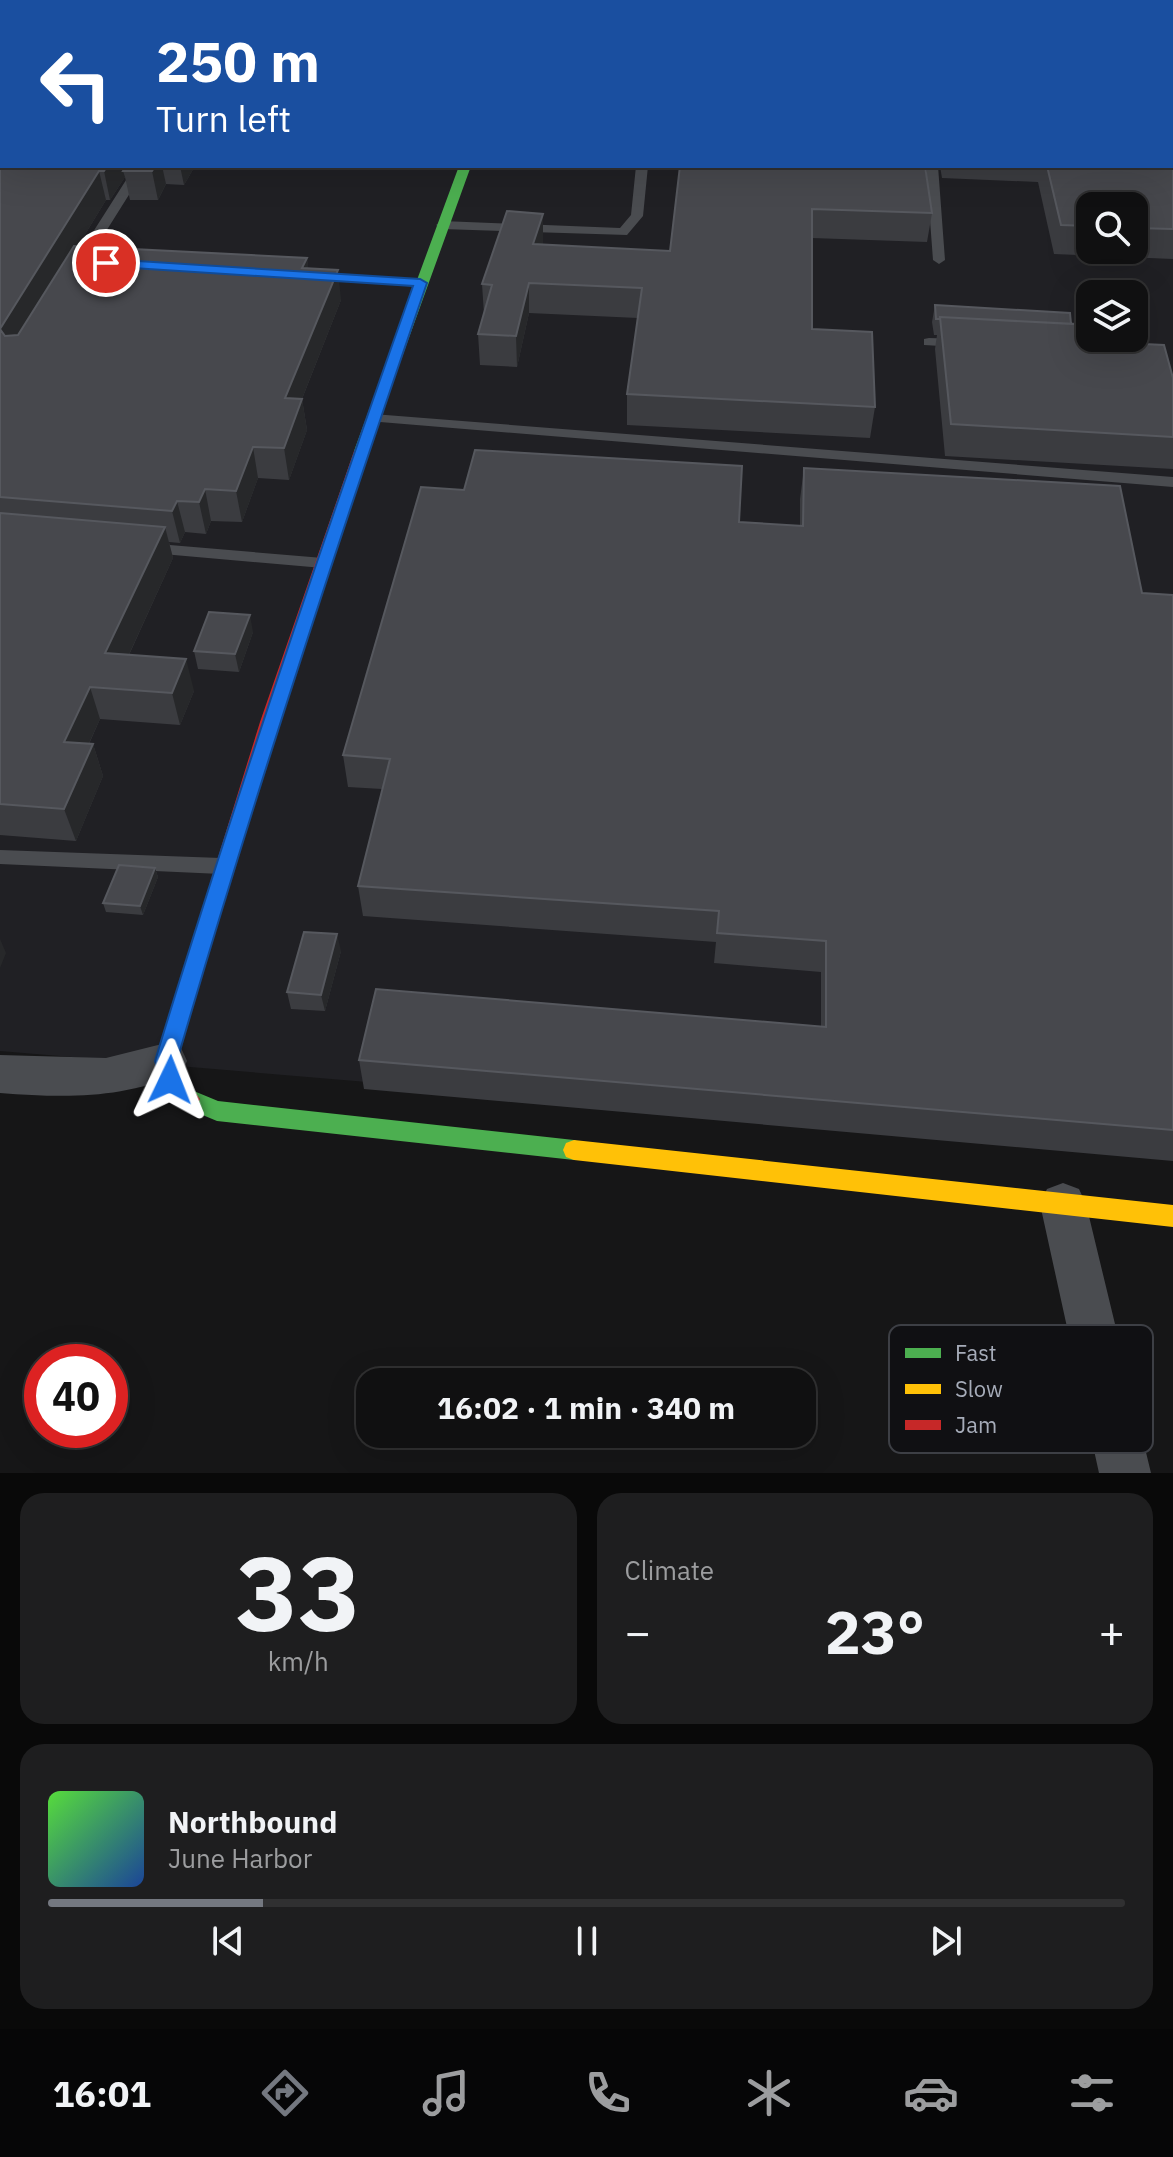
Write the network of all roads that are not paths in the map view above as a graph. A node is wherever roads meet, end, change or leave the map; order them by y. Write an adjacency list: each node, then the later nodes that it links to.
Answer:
1 (140, 168): 7 (lane)
2 (464, 168): 5 (street)
3 (642, 168): 5 (lane)
4 (932, 168): 6 (lane)
5 (442, 225): 11 (street)
6 (939, 260)
7 (81, 261): 8 (lane); 9 (lane)
8 (96, 262)
9 (73, 274)
10 (296, 275): 11 (lane)
11 (420, 283): 14 (street)
12 (929, 342): 13 (lane)
13 (975, 344)
14 (373, 418): 15 (lane); 17 (street)
15 (1173, 482)
16 (123, 546): 17 (lane)
17 (323, 563): 19 (street)
18 (0, 857): 19 (lane)
19 (223, 866): 20 (street)
20 (166, 1061): 21 (street); 22 (street)
21 (0, 1074)
22 (1063, 1204): 23 (street); 24 (street)
23 (1173, 1216)
24 (1091, 1325)
25 (1120, 1453): 26 (street)
26 (1125, 1473)

